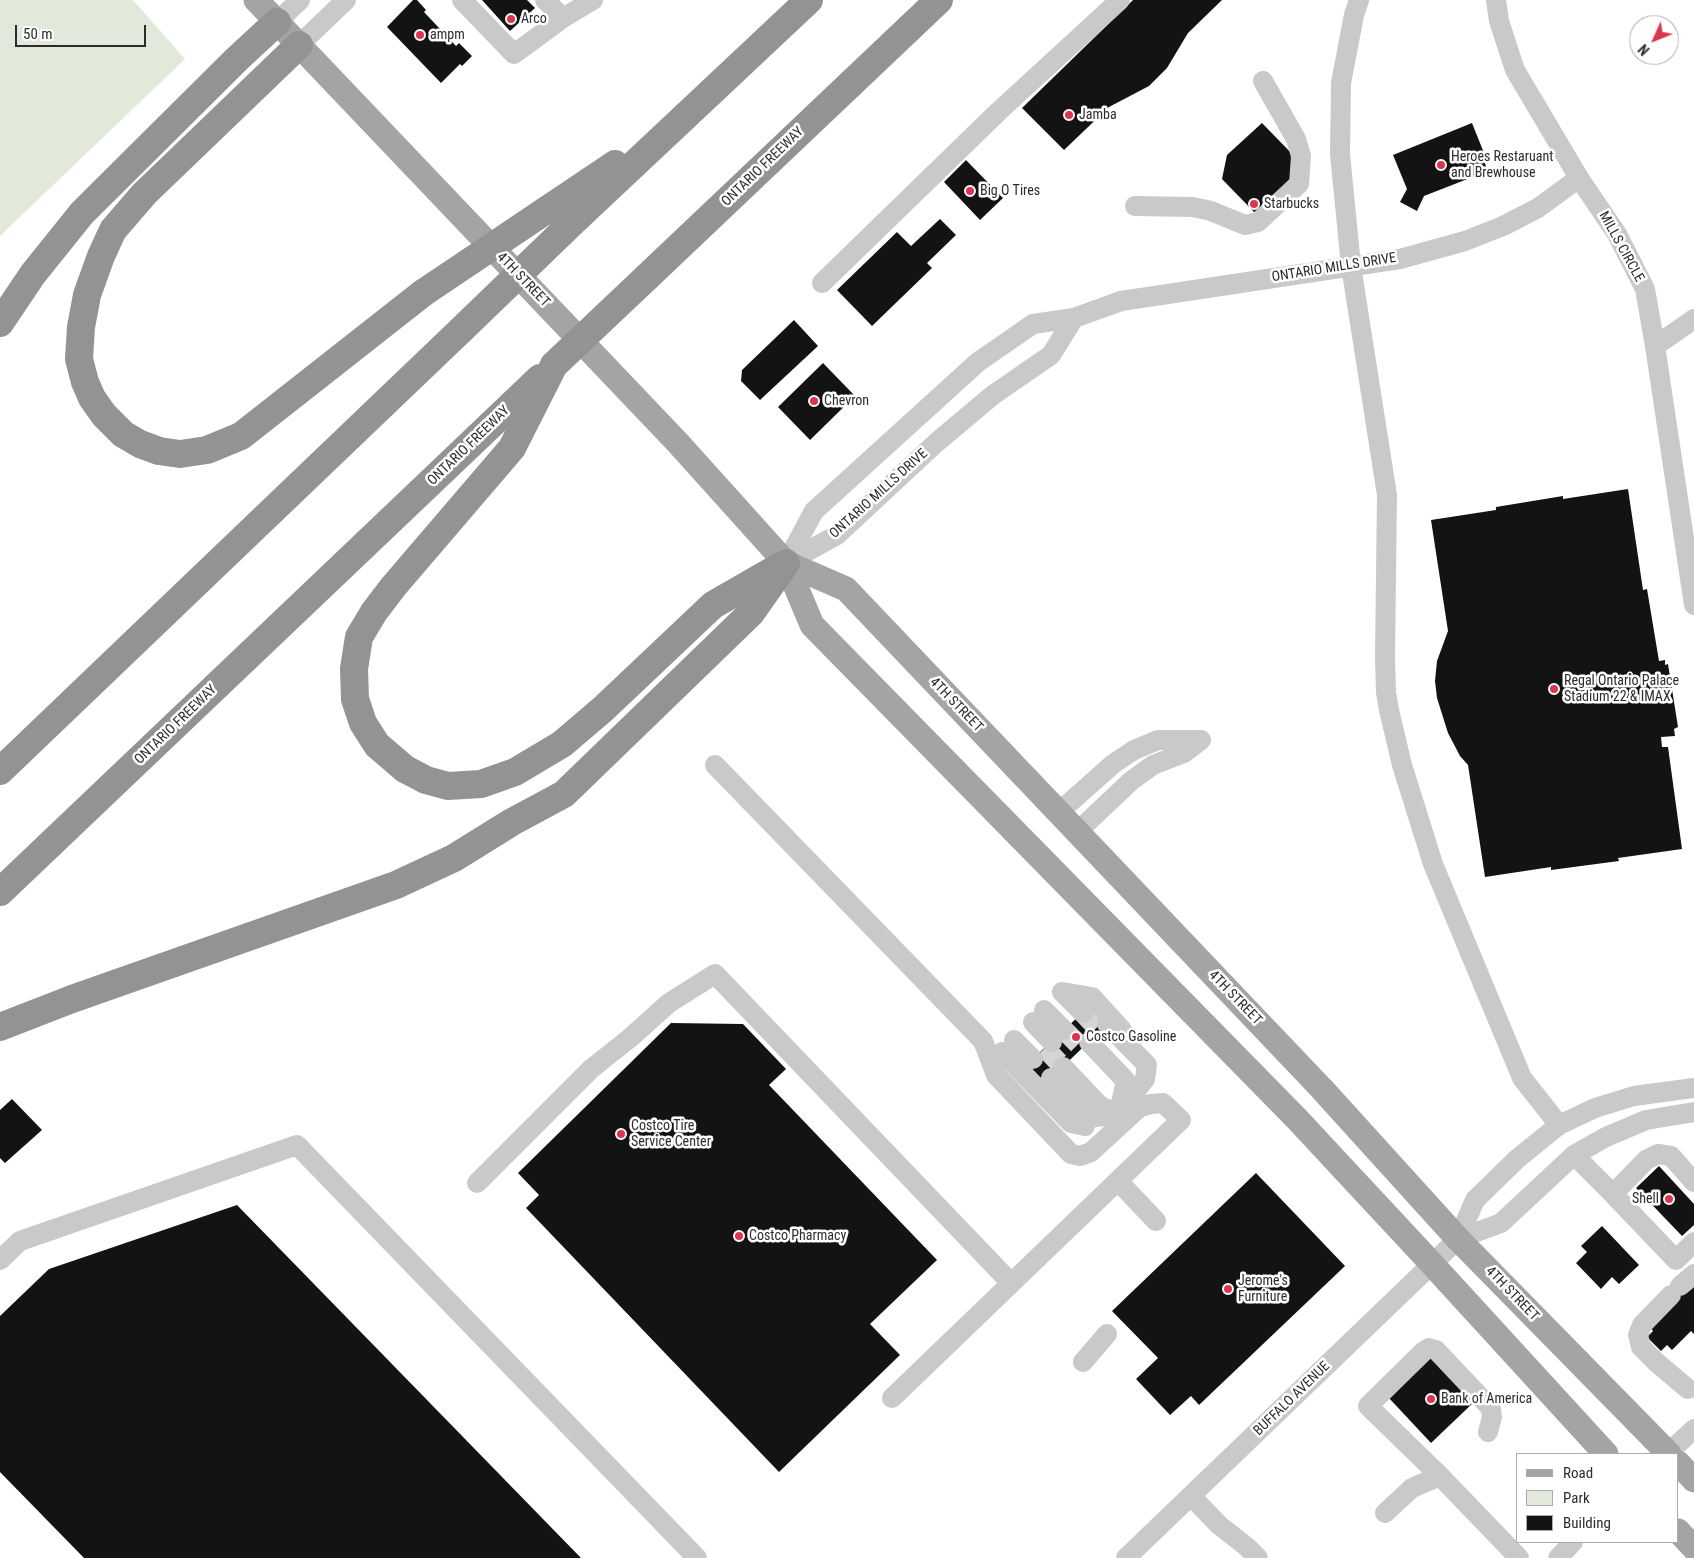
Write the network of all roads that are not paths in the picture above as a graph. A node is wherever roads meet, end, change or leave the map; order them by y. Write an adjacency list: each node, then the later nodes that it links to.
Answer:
1 (256, 0): 13 (main road, 4TH STREET)
2 (300, 0): 13 (street)
3 (346, 0): 14 (street)
4 (462, 0): 12 (street)
5 (545, 0): 12 (street)
6 (593, 0): 12 (street)
7 (808, 0): 16 (highway)
8 (939, 0): 25 (highway, ONTARIO FREEWAY, bridge)
9 (1120, 0): 20 (street)
10 (1359, 0): 19 (street)
11 (1496, 0): 17 (street, MILLS CIRCLE)
12 (563, 18)
13 (277, 22): 14 (main road, 4TH STREET); 23 (highway)
14 (299, 45): 16 (highway, bridge); 26 (main road, 4TH STREET)
15 (1263, 81): 18 (street)
16 (683, 119): 29 (highway, bridge)
17 (1579, 178): 19 (street, ONTARIO MILLS DRIVE); 24 (street, MILLS CIRCLE)
18 (1135, 206)
19 (1351, 266): 21 (street, ONTARIO MILLS DRIVE); 41 (street)
20 (822, 283)
21 (1074, 318): 26 (street, ONTARIO MILLS DRIVE); 26 (street, ONTARIO MILLS DRIVE)
22 (1694, 319): 24 (street)
23 (0, 323)
24 (1655, 346): 27 (street, MILLS CIRCLE)
25 (525, 404): 26 (highway); 32 (highway, ONTARIO FREEWAY)
26 (786, 563): 30 (main road, 4TH STREET); 34 (highway); 52 (main road, 4TH STREET)
27 (1694, 606)
28 (715, 766): 40 (street)
29 (0, 771)
30 (1058, 813): 31 (main road, 4TH STREET); 31 (street)
31 (1076, 833): 49 (main road, 4TH STREET)
32 (0, 892)
33 (1030, 1024): 35 (street); 35 (street); 35 (street); 37 (street); 42 (street)
34 (0, 1027)
35 (1058, 1036)
36 (1076, 1054): 37 (street); 40 (street); 40 (street); 42 (street)
37 (1147, 1065): 40 (street)
38 (1694, 1088): 41 (street)
39 (1694, 1112): 43 (street)
40 (1122, 1117): 42 (street); 44 (street)
41 (1559, 1125): 49 (street)
42 (1085, 1126)
43 (1574, 1155): 47 (street); 49 (street)
44 (1118, 1181): 48 (street); 53 (street)
45 (1694, 1182): 47 (street)
46 (478, 1183): 53 (street)
47 (1613, 1194): 50 (street)
48 (1156, 1221)
49 (1458, 1239): 52 (street, BUFFALO AVENUE); 62 (main road, 4TH STREET)
50 (1694, 1242)
51 (0, 1260): 72 (street)
52 (1432, 1264): 61 (main road, 4TH STREET); 67 (street, BUFFALO AVENUE)
53 (1010, 1283): 58 (street)
54 (1681, 1285): 57 (street)
55 (1108, 1334): 56 (street)
56 (1083, 1362)
57 (1692, 1389)
58 (892, 1398)
59 (1694, 1429): 63 (street)
60 (1488, 1432): 65 (street)
61 (1605, 1453)
62 (1668, 1453)
63 (1675, 1453)
64 (1679, 1464): 66 (main road, 4TH STREET)
65 (1440, 1476): 68 (street); 75 (street)
66 (1694, 1480)
67 (1191, 1496): 73 (street, BUFFALO AVENUE); 74 (street)
68 (1386, 1513)
69 (1679, 1532): 71 (main road)
70 (1572, 1543): 76 (street)
71 (1694, 1548)
72 (697, 1558)
73 (1126, 1558)
74 (1258, 1558)
75 (1519, 1558)
76 (1558, 1558)

